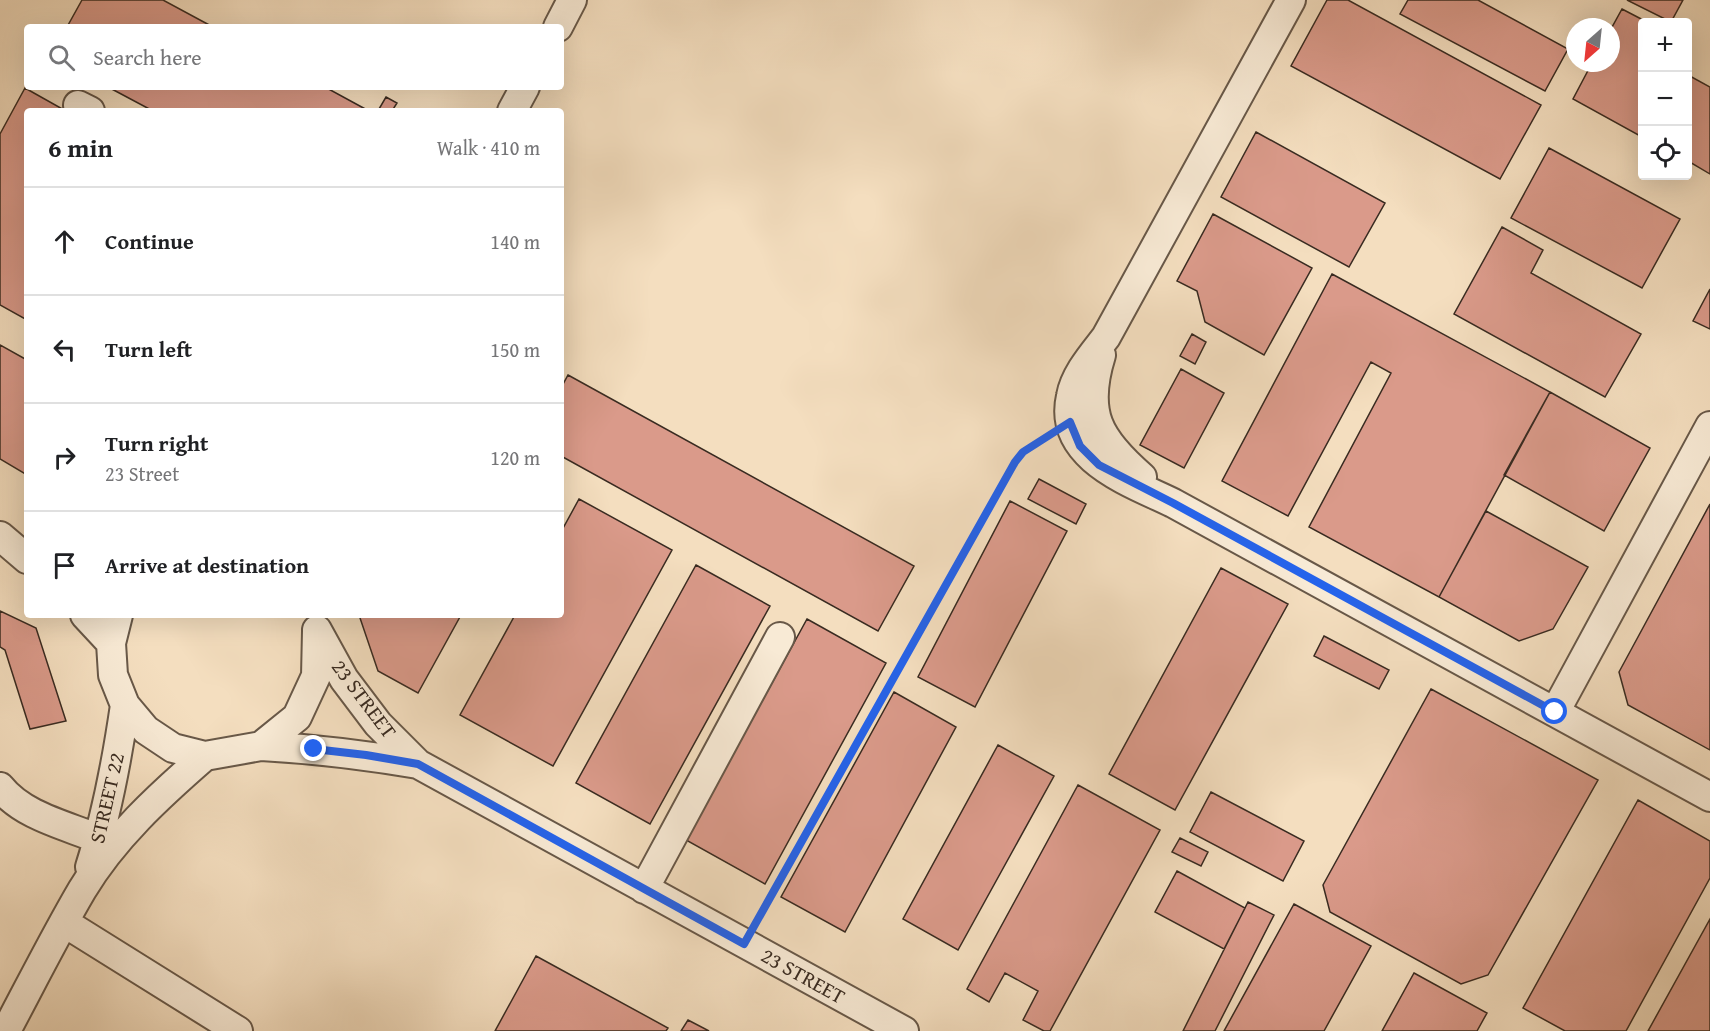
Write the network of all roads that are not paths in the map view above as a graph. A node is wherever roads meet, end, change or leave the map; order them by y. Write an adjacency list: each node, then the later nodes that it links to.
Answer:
1 (572, 0): 3 (street)
2 (1291, 0): 6 (street)
3 (560, 24)
4 (523, 90): 5 (street)
5 (514, 108)
6 (1106, 337): 8 (street); 8 (street)
7 (1710, 426): 19 (street)
8 (1173, 503): 19 (street)
9 (0, 530): 11 (street)
10 (0, 536): 12 (street)
11 (24, 536)
12 (24, 556)
13 (88, 618): 17 (street)
14 (117, 618): 17 (street)
15 (314, 623): 20 (street); 22 (street, 23 STREET)
16 (780, 637): 27 (street)
17 (111, 643): 18 (street)
18 (125, 705): 21 (street); 25 (street, STREET 22)
19 (1555, 712): 24 (street)
20 (261, 746): 21 (street); 22 (street, 23 STREET)
21 (205, 756): 26 (street, STREET 22)
22 (418, 764): 27 (street, 23 STREET)
23 (0, 787): 25 (street)
24 (1710, 797)
25 (99, 839): 26 (street, STREET 22)
26 (82, 889): 28 (street, STREET 22)
27 (645, 889): 29 (street, 23 STREET)
28 (64, 923): 30 (street, STREET 22); 31 (street)
29 (900, 1030)
30 (6, 1031)
31 (238, 1031)

